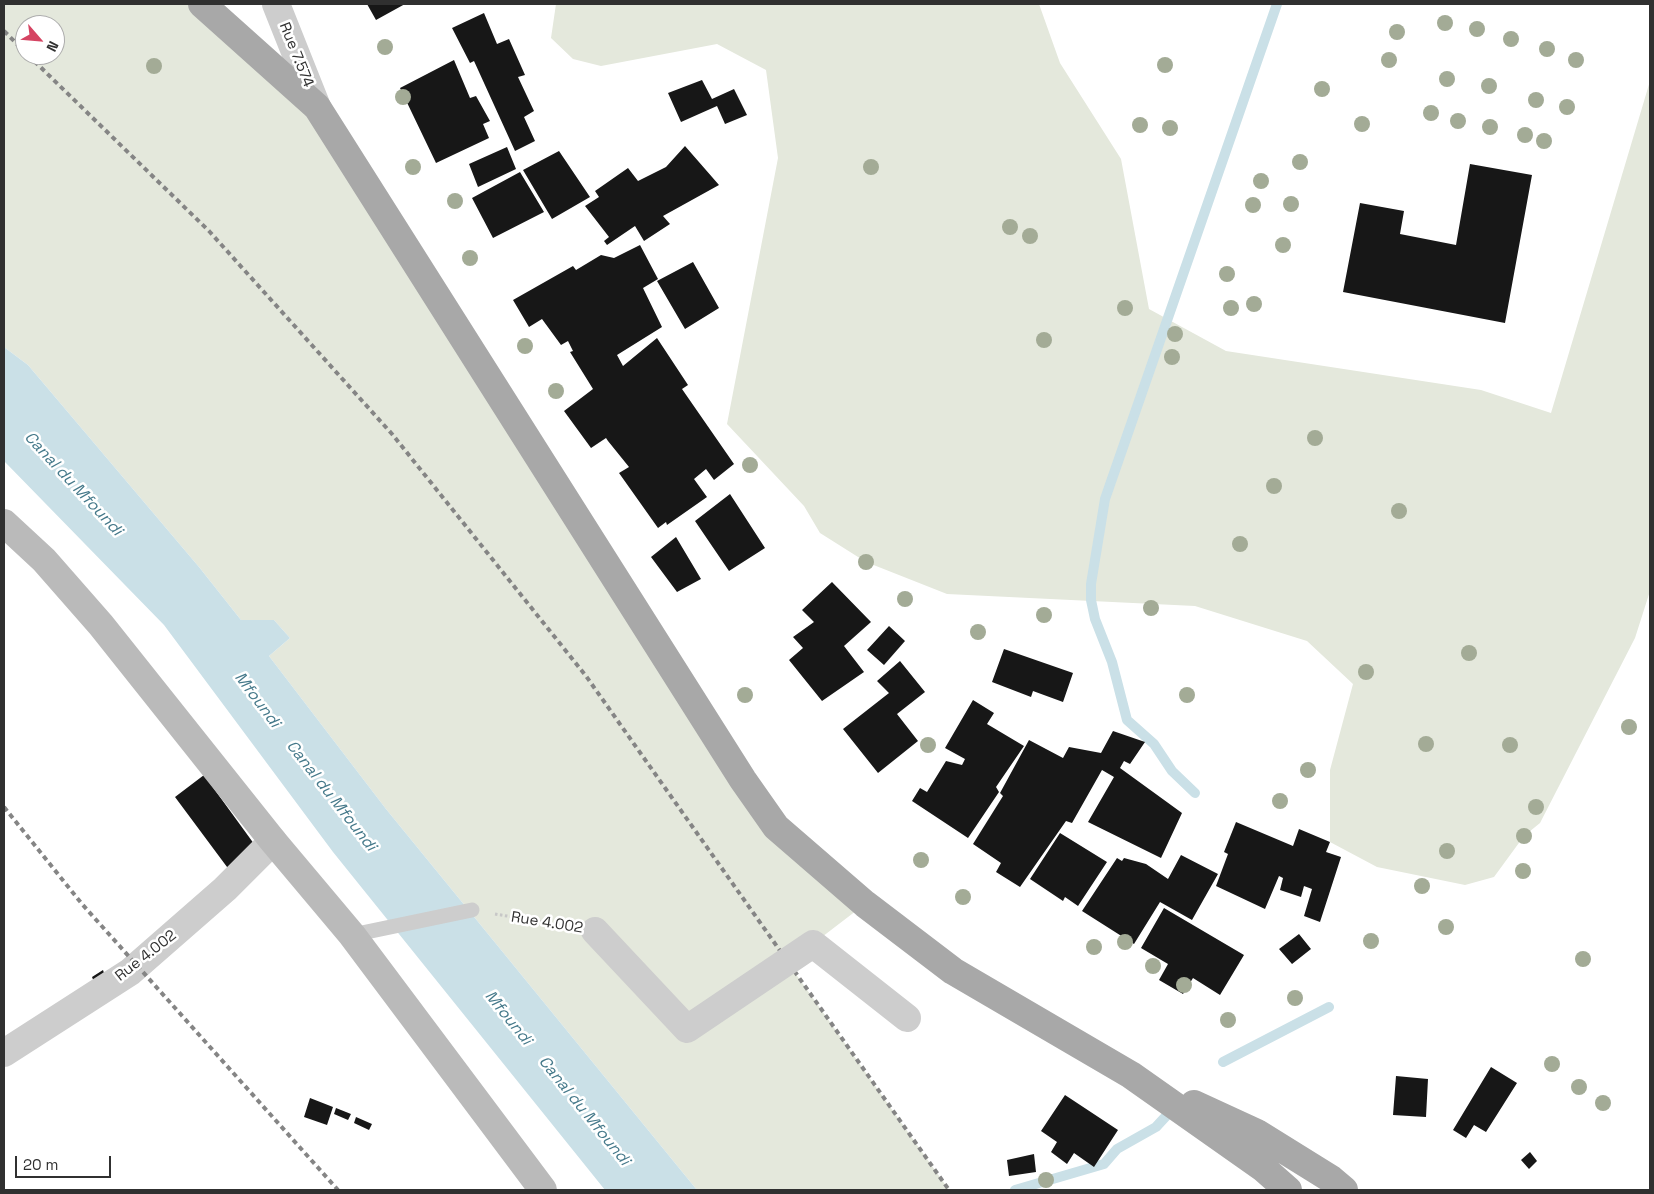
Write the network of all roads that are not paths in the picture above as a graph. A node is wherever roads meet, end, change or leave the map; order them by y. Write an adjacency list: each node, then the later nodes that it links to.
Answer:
1 (202, 4): 3 (main road)
2 (276, 4): 3 (street, Rue 7.574)
3 (317, 106): 11 (main road)
4 (4, 524): 5 (main road)
5 (272, 841): 8 (main road); 10 (street, Rue 4.002)
6 (472, 910): 8 (lane)
7 (595, 930): 9 (street, bridge)
8 (364, 932): 12 (main road)
9 (907, 1018)
10 (4, 1054)
11 (1131, 1074): 13 (main road); 14 (main road)
12 (543, 1190)
13 (1288, 1190)
14 (1344, 1190)

